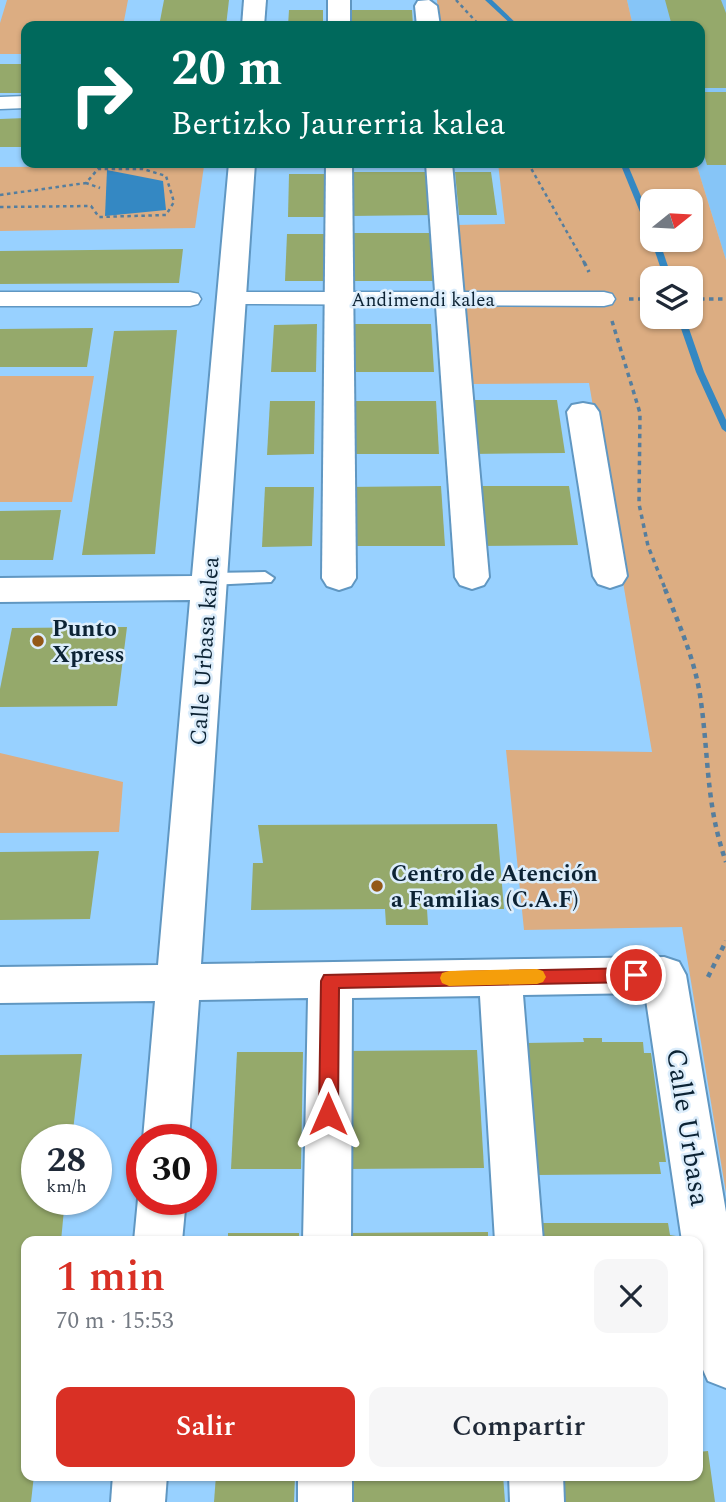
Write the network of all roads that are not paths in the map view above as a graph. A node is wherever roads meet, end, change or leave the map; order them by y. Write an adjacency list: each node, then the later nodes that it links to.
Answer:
1 (255, 0): 3 (street)
2 (339, 0): 4 (street)
3 (253, 21)
4 (339, 21)
5 (21, 102): 6 (street)
6 (0, 103)
7 (242, 168): 21 (street, Calle Urbasa kalea)
8 (339, 168): 13 (street)
9 (439, 168): 14 (street)
10 (0, 299): 11 (street)
11 (190, 299)
12 (243, 299): 13 (street, Andimendi kalea)
13 (339, 299): 14 (street, Andimendi kalea); 20 (street)
14 (450, 299): 15 (street, Andimendi kalea); 18 (street)
15 (604, 299)
16 (583, 412): 17 (street)
17 (610, 576)
18 (472, 577)
19 (265, 578): 21 (lane)
20 (339, 578)
21 (209, 584): 22 (street); 25 (street, Calle Urbasa kalea)
22 (0, 590)
23 (500, 977): 24 (street); 31 (street); 32 (street, Calle Urbasa)
24 (330, 981): 25 (street); 30 (street)
25 (178, 983): 26 (street); 27 (street, Calle Urbasa kalea)
26 (0, 985)
27 (167, 1124)
28 (161, 1215): 29 (street)
29 (159, 1236)
30 (327, 1236)
31 (519, 1236)
32 (726, 1363)
33 (140, 1481): 36 (street)
34 (325, 1481): 37 (street)
35 (536, 1481): 38 (street)
36 (138, 1502)
37 (325, 1502)
38 (537, 1502)

